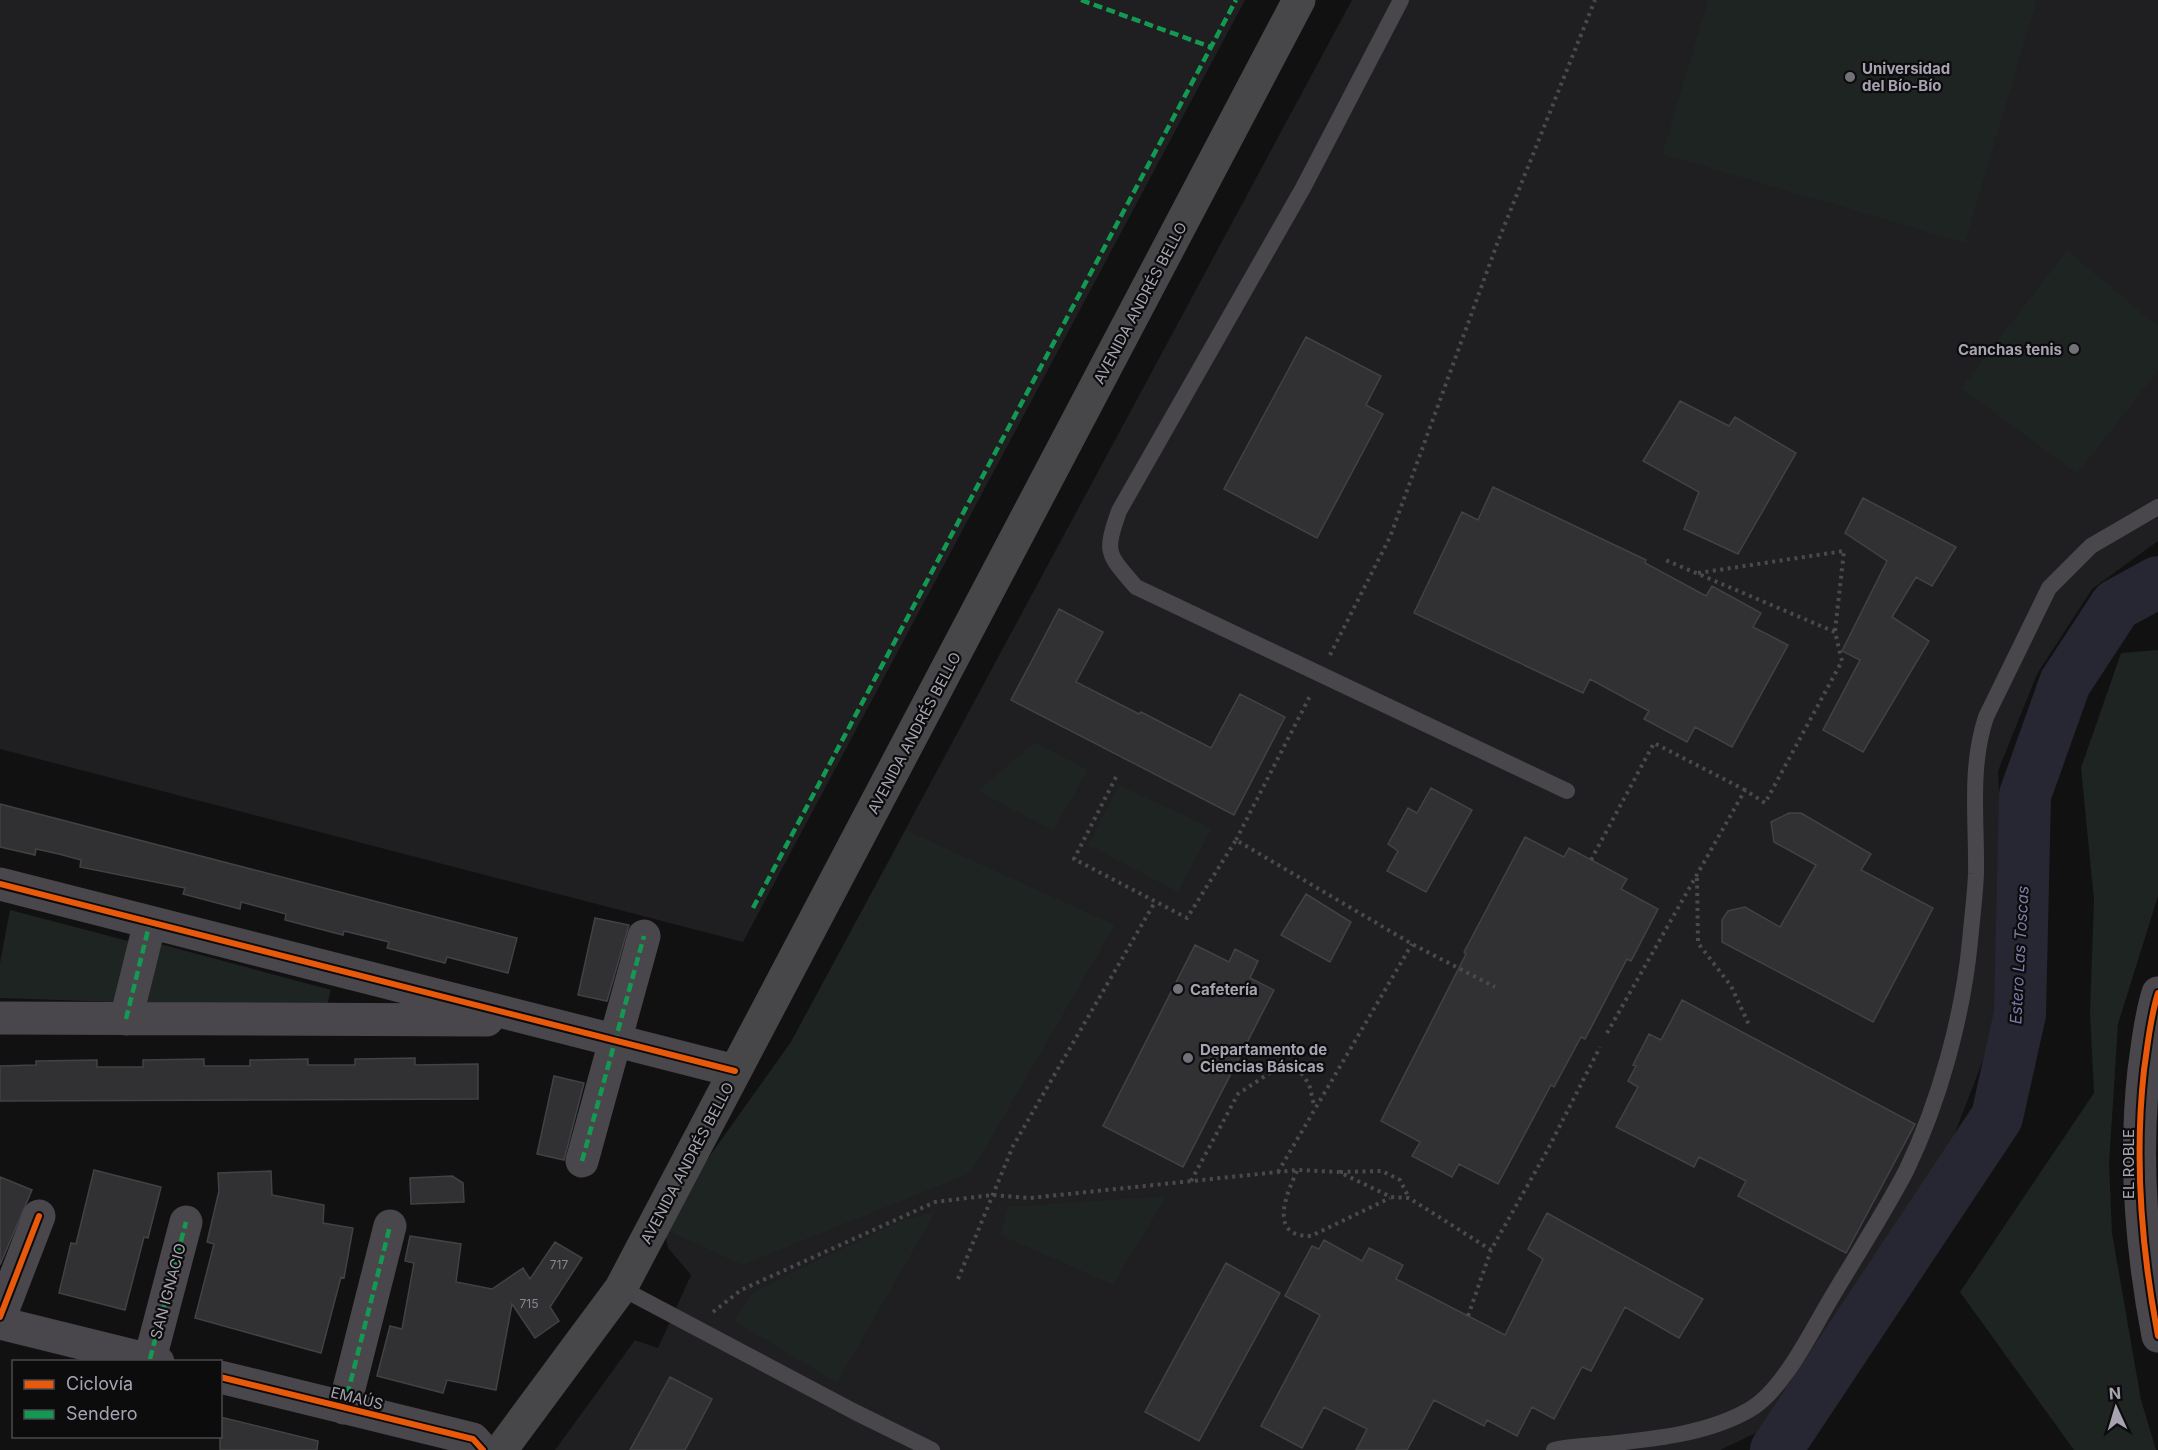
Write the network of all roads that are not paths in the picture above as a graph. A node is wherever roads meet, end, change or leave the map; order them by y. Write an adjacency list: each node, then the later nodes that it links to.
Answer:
1 (1299, 0): 13 (main road, AVENIDA ANDRÉS BELLO)
2 (1401, 0): 4 (lane)
3 (2158, 507): 28 (lane)
4 (1567, 791)
5 (0, 884): 6 (street)
6 (150, 922): 10 (street); 11 (street)
7 (644, 936): 12 (street)
8 (2158, 993): 21 (street, EL ROBLE)
9 (0, 1018): 10 (street)
10 (126, 1019): 11 (street)
11 (537, 1020): 12 (street)
12 (615, 1042): 13 (street); 14 (street)
13 (735, 1071): 18 (main road, AVENIDA ANDRÉS BELLO)
14 (582, 1161)
15 (39, 1216): 19 (street)
16 (186, 1222): 22 (street, SAN IGNACIO)
17 (390, 1226): 24 (street)
18 (621, 1288): 26 (main road, AVENIDA ANDRÉS BELLO); 27 (lane)
19 (0, 1317)
20 (0, 1323): 22 (street)
21 (2158, 1336)
22 (154, 1360)
23 (222, 1378): 24 (street, EMAÚS)
24 (344, 1408): 25 (street, EMAÚS)
25 (483, 1450)
26 (501, 1450)
27 (932, 1450)
28 (1554, 1450)

